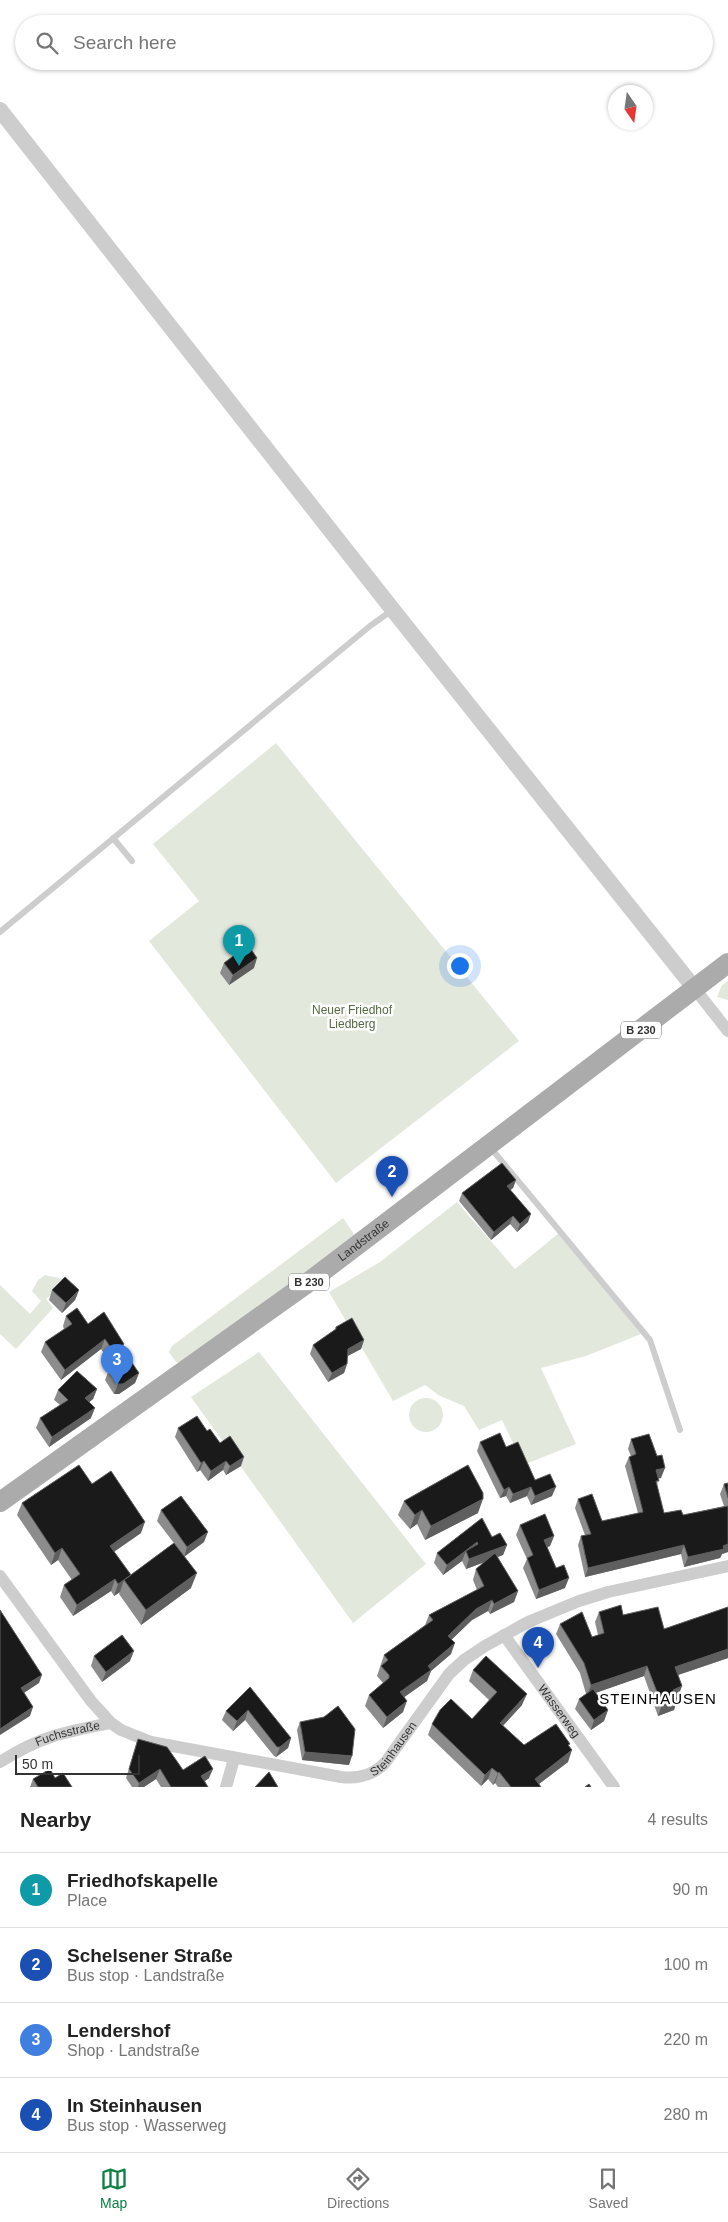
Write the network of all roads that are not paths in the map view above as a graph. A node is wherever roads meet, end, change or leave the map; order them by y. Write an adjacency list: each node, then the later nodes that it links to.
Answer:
1 (0, 110): 2 (street)
2 (392, 610): 3 (lane); 7 (street)
3 (112, 838): 4 (lane); 5 (lane)
4 (132, 861)
5 (0, 932)
6 (728, 962): 7 (main road, B 230)
7 (695, 988): 8 (street); 9 (main road, Landstraße / B 230)
8 (728, 1030)
9 (490, 1146): 10 (lane); 11 (main road, Landstraße / B 230)
10 (680, 1430)
11 (0, 1502)
12 (728, 1566): 14 (street, Steinhausen)
13 (0, 1576): 15 (street, Steinhausen)
14 (504, 1635): 18 (street, Steinhausen); 20 (street, Wasserweg)
15 (111, 1723): 16 (street, Steinhausen); 17 (street, Fuchsstraße)
16 (234, 1759): 18 (street, Steinhausen); 19 (street)
17 (0, 1762)
18 (371, 1781)
19 (226, 1787)
20 (614, 1787)

